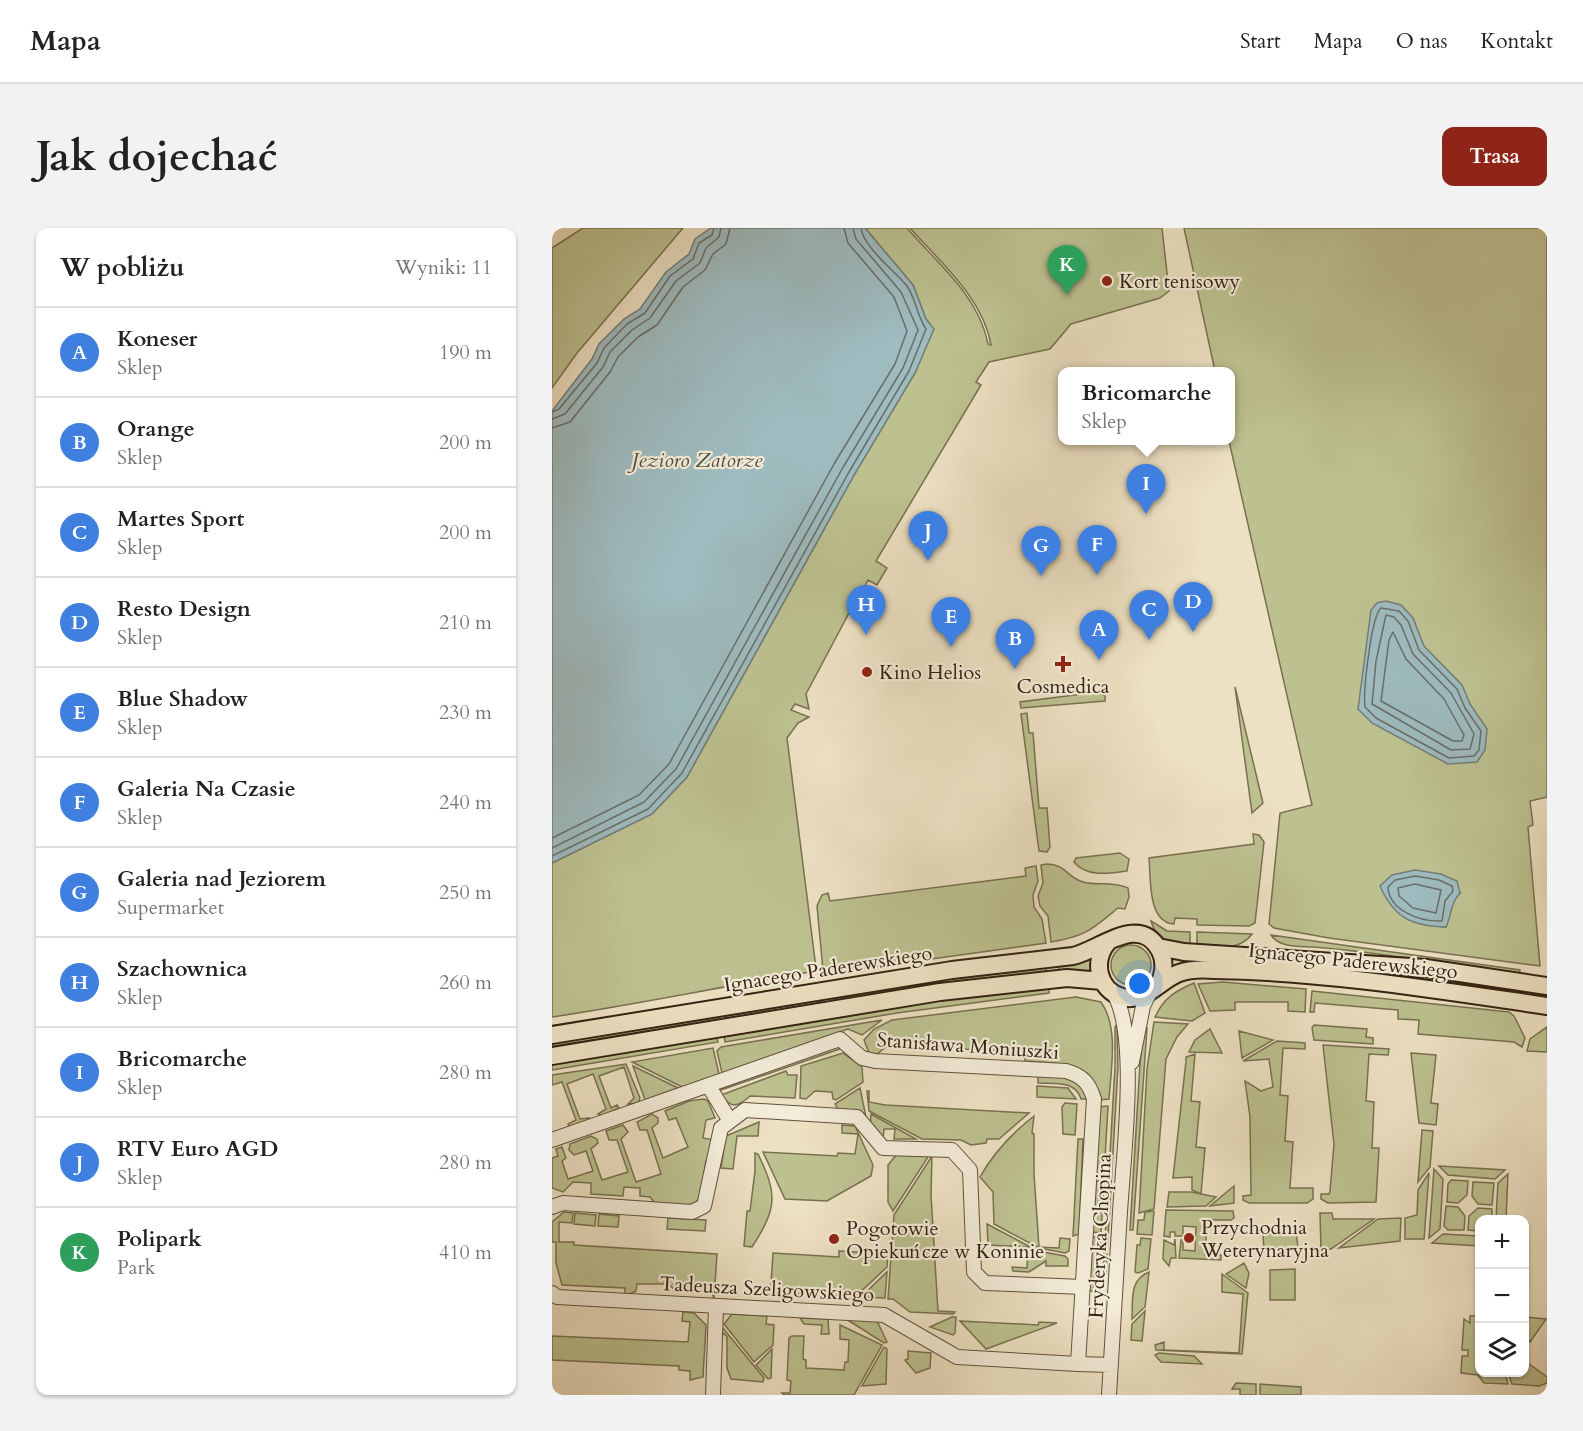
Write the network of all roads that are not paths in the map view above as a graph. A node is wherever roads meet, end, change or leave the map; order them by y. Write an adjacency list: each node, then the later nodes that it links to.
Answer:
1 (1108, 942): 2 (main road); 4 (main road); 7 (main road, Ignacego Paderewskiego)
2 (1158, 947): 3 (main road, Ignacego Paderewskiego); 5 (main road)
3 (1547, 986)
4 (1108, 987): 5 (main road); 8 (main road, Ignacego Paderewskiego); 9 (street, Fryderyka Chopina)
5 (1154, 989): 6 (main road, Ignacego Paderewskiego); 9 (street, Fryderyka Chopina)
6 (1547, 1005)
7 (552, 1035)
8 (552, 1056)
9 (1128, 1079): 18 (street, Fryderyka Chopina)
10 (708, 1085): 11 (street); 12 (street, Stanisława Moniuszki); 14 (street, Stanisława Moniuszki)
11 (730, 1120): 13 (street); 14 (street)
12 (552, 1140)
13 (552, 1207)
14 (1083, 1287): 17 (street, Stanisława Moniuszki)
15 (552, 1293): 16 (street, Tadeusza Szeligowskiego)
16 (716, 1307): 17 (street, Tadeusza Szeligowskiego); 19 (street)
17 (1078, 1364): 18 (street)
18 (1111, 1365): 20 (street, Fryderyka Chopina)
19 (713, 1395)
20 (1109, 1395)

